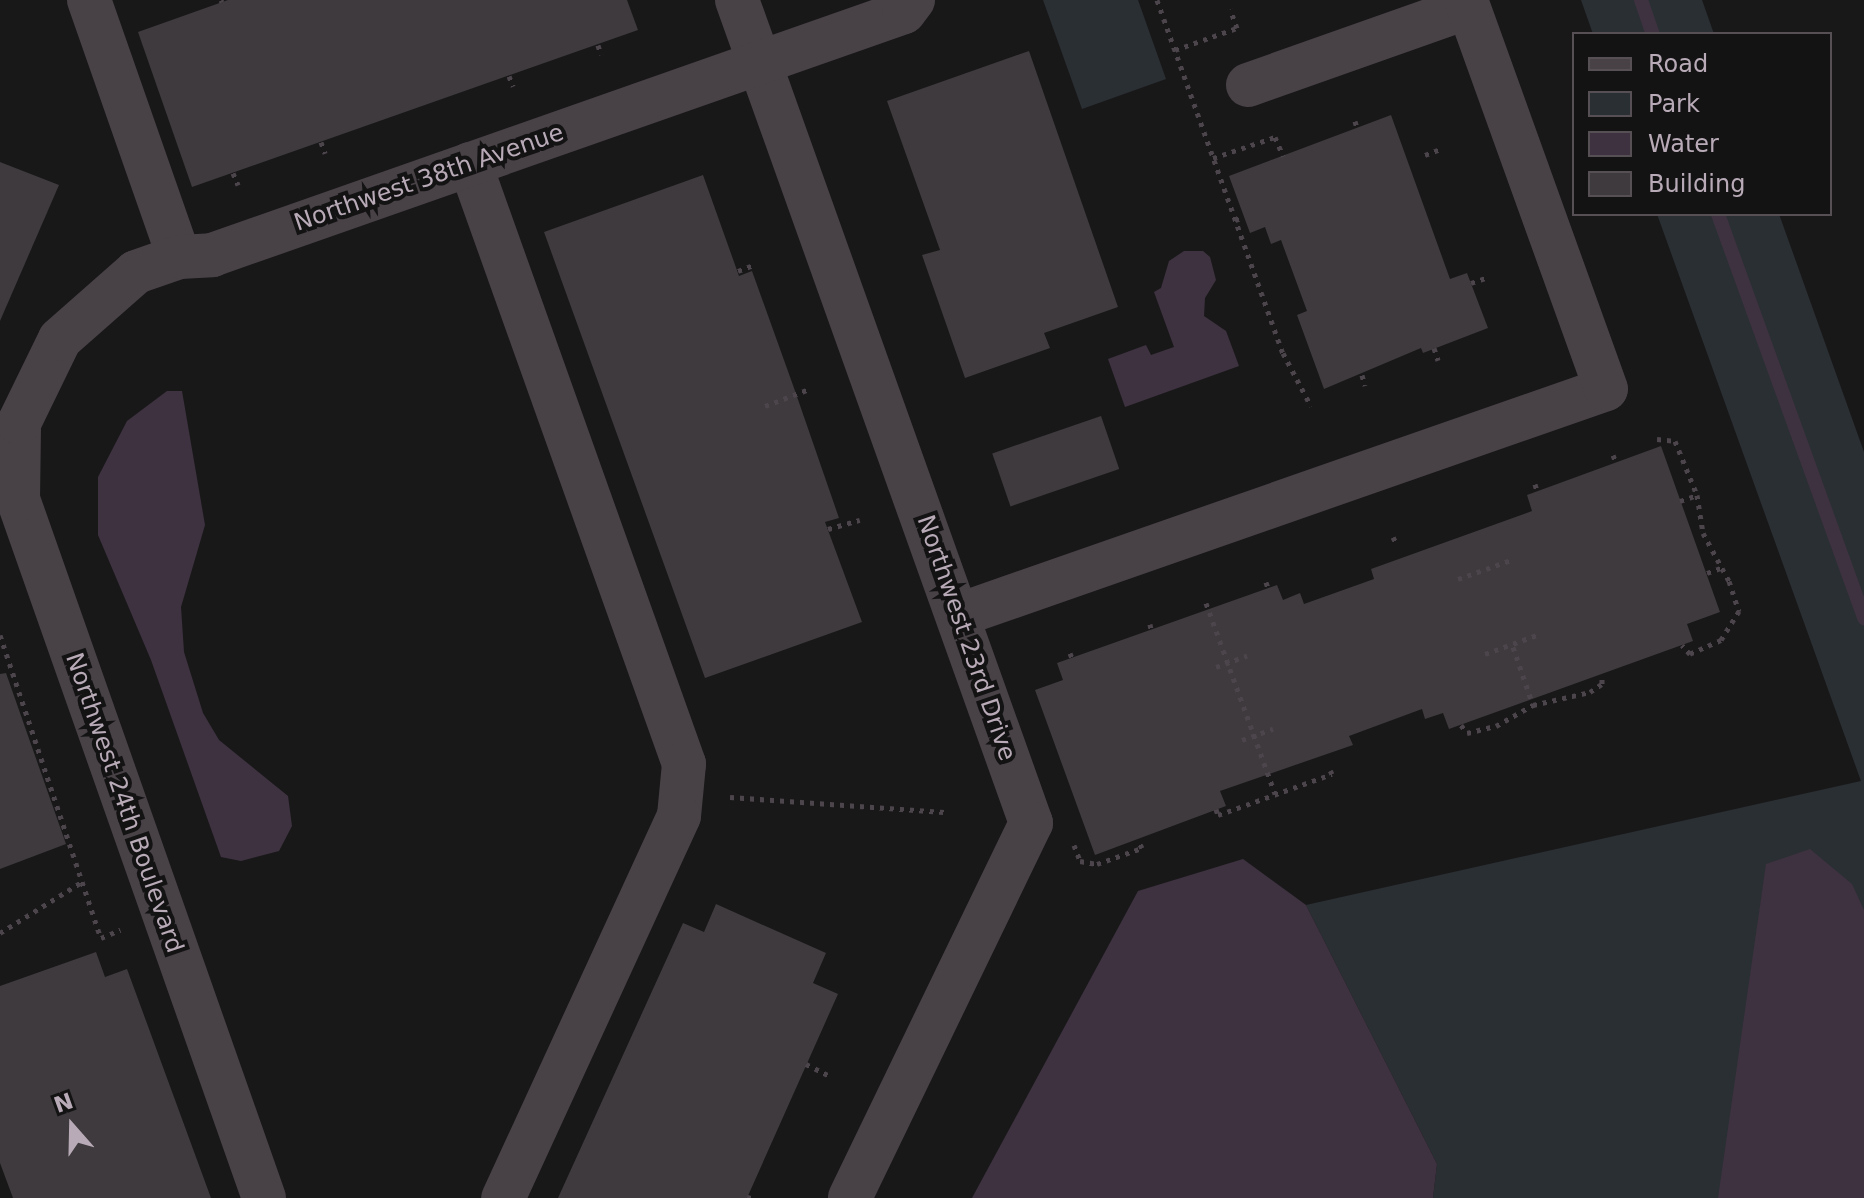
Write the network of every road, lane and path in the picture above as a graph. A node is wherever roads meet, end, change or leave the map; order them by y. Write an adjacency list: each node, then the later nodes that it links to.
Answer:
1 (89, 0): 25 (lane)
2 (737, 0): 10 (lane, Northwest 23rd Drive)
3 (1157, 0): 8 (path)
4 (1467, 4): 12 (lane); 52 (lane)
5 (909, 6): 10 (lane, Northwest 38th Avenue)
6 (1230, 9): 8 (path)
7 (598, 45): 9 (path)
8 (1175, 50): 19 (path)
9 (601, 55)
10 (761, 61): 20 (lane, Northwest 38th Avenue); 52 (lane, Northwest 23rd Drive)
11 (509, 76): 13 (path)
12 (1248, 85)
13 (513, 86)
14 (321, 142): 16 (path)
15 (1443, 148): 17 (path)
16 (325, 153)
17 (1425, 155)
18 (1283, 156): 19 (path)
19 (1213, 158): 24 (path)
20 (470, 164): 25 (lane, Northwest 38th Avenue); 80 (lane)
21 (233, 173): 22 (path)
22 (238, 185)
23 (1244, 217): 24 (path)
24 (1235, 220): 32 (path)
25 (179, 257): 39 (lane, Northwest 38th Avenue)
26 (756, 264): 27 (path)
27 (738, 271)
28 (1488, 277): 29 (path)
29 (1471, 283)
30 (1434, 348): 33 (path)
31 (1290, 351): 32 (path)
32 (1283, 353): 38 (path)
33 (1438, 360)
34 (1362, 375): 35 (path)
35 (1365, 386)
36 (807, 390): 37 (path)
37 (765, 406)
38 (1311, 406)
39 (9, 419): 79 (lane, Northwest 24th Boulevard)
40 (1657, 439): 43 (path)
41 (1613, 455): 42 (path)
42 (1616, 462)
43 (1697, 495): 44 (path); 48 (path)
44 (1680, 501)
45 (860, 520): 46 (path)
46 (828, 529)
47 (1511, 560): 50 (path)
48 (1721, 568): 49 (path); 55 (path)
49 (1707, 573)
50 (1458, 579)
51 (1206, 603): 59 (path)
52 (959, 615): 81 (lane, Northwest 23rd Drive)
53 (0, 635): 74 (path)
54 (1537, 635): 57 (path)
55 (1682, 645)
56 (1513, 647): 62 (path)
57 (1485, 654)
58 (1247, 656): 59 (path)
59 (1227, 663): 60 (path); 65 (path)
60 (1216, 667)
61 (1602, 675): 62 (path)
62 (1533, 705): 63 (path)
63 (1461, 725)
64 (1273, 729): 65 (path)
65 (1254, 736): 66 (path); 68 (path)
66 (1242, 740)
67 (1330, 770): 68 (path)
68 (1275, 794): 70 (path)
69 (725, 797): 71 (path)
70 (1216, 809)
71 (947, 812)
72 (1070, 834): 73 (path)
73 (1138, 840)
74 (82, 882): 75 (path); 76 (path)
75 (121, 929)
76 (0, 933)
77 (806, 1064): 78 (path)
78 (828, 1075)
79 (264, 1198)
80 (503, 1198)
81 (850, 1198)

